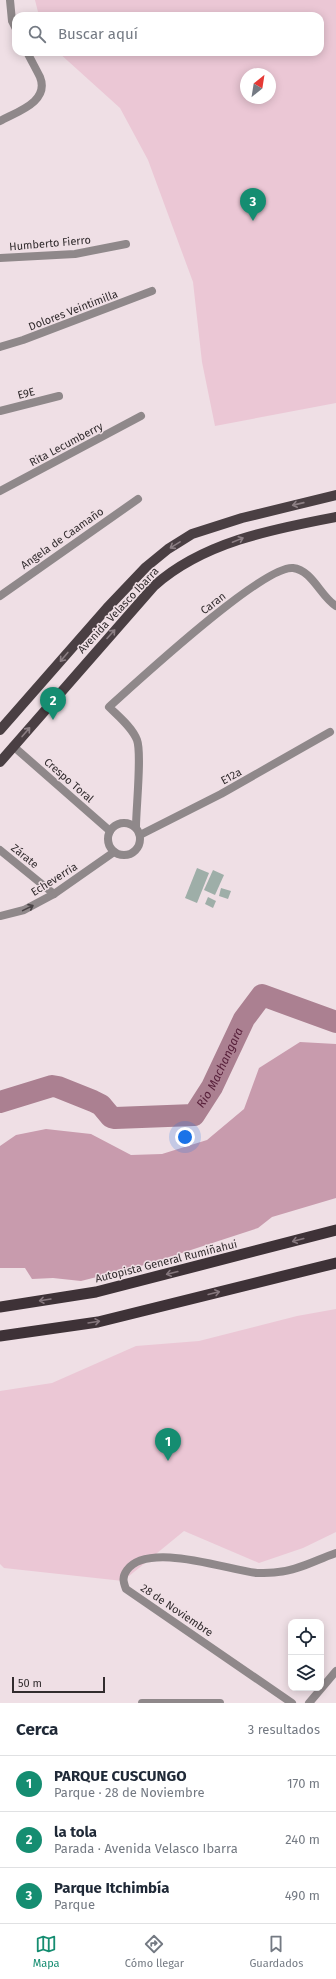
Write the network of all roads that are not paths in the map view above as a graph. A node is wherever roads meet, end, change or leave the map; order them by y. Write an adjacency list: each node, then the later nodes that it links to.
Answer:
1 (10, 0): 2 (street)
2 (12, 21)
3 (29, 56): 4 (street)
4 (0, 121)
5 (126, 244): 6 (street, Humberto Fierro)
6 (0, 258)
7 (152, 291): 8 (street, Dolores Veintimilla)
8 (0, 347)
9 (58, 396): 10 (street, E9E)
10 (0, 411)
11 (141, 416): 12 (street, Rita Lecumberry)
12 (0, 491)
13 (336, 495): 18 (main road, Avenida Velasco Ibarra, one-way to 18)
14 (138, 499): 16 (street, Angela de Caamaño)
15 (336, 517): 20 (main road, Avenida Velasco Ibarra, one-way to 15)
16 (0, 596)
17 (336, 606): 22 (street, Caran)
18 (1, 728)
19 (330, 732): 24 (street, E12a)
20 (13, 746): 21 (main road, Avenida Velasco Ibarra); 23 (street, Crespo Toral)
21 (0, 762)
22 (136, 826): 23 (street); 24 (street)
23 (110, 831): 26 (street)
24 (140, 835): 26 (street)
25 (0, 850): 27 (street, Zárate)
26 (114, 852): 27 (street, Echeverria)
27 (54, 894): 28 (street, Echeverria, one-way to 27)
28 (0, 916)
29 (336, 1230): 31 (highway, Autopista General Rumiñahui, one-way to 31)
30 (336, 1263): 32 (highway, one-way to 30)
31 (0, 1307)
32 (0, 1336)
33 (336, 1553): 37 (street, 28 de Noviembre)
34 (336, 1671): 38 (street)
35 (142, 1703): 36 (street)
36 (220, 1703)
37 (292, 1703)
38 (309, 1703)

